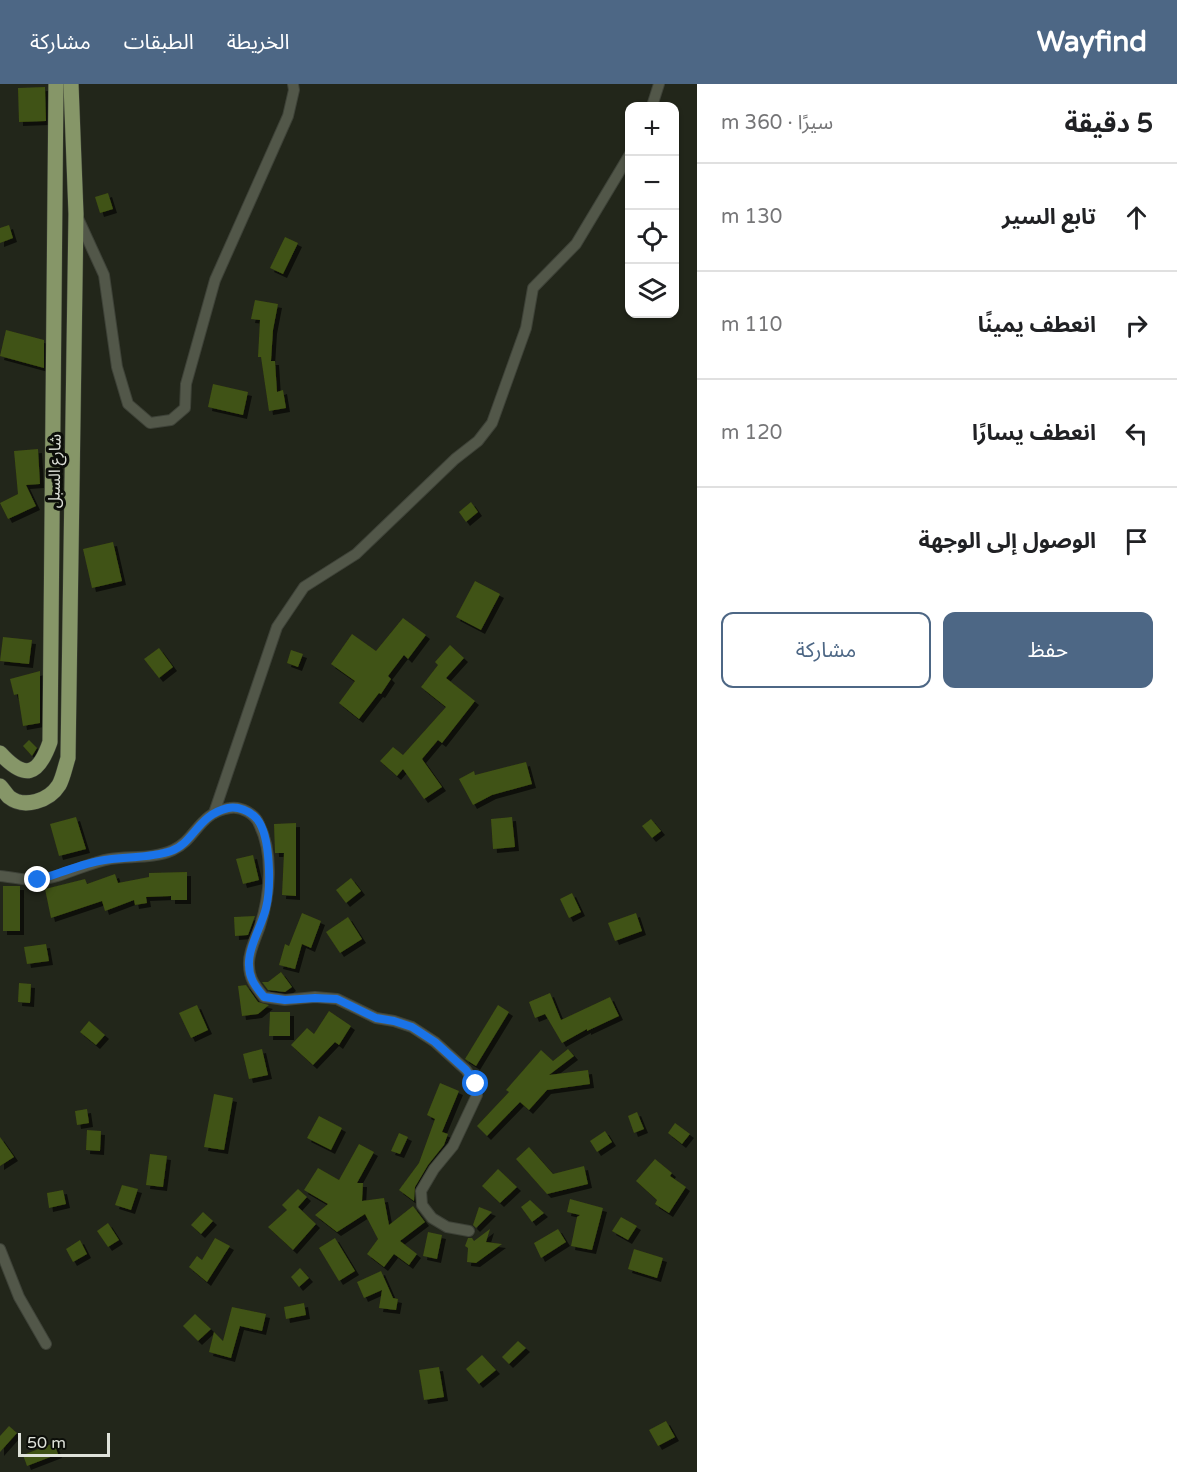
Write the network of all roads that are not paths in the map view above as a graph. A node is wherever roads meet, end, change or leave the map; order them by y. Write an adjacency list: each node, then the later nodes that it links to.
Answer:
1 (56, 84): 8 (main road, شارع السبل)
2 (71, 84): 7 (main road, شارع السبل)
3 (292, 84): 7 (street)
4 (660, 84): 5 (street)
5 (653, 102)
6 (629, 156): 10 (street)
7 (76, 214): 9 (main road, شارع السبل)
8 (0, 753)
9 (0, 786)
10 (214, 813): 11 (street); 12 (street)
11 (0, 876)
12 (469, 1231)
13 (0, 1250): 14 (street)
14 (46, 1344)

